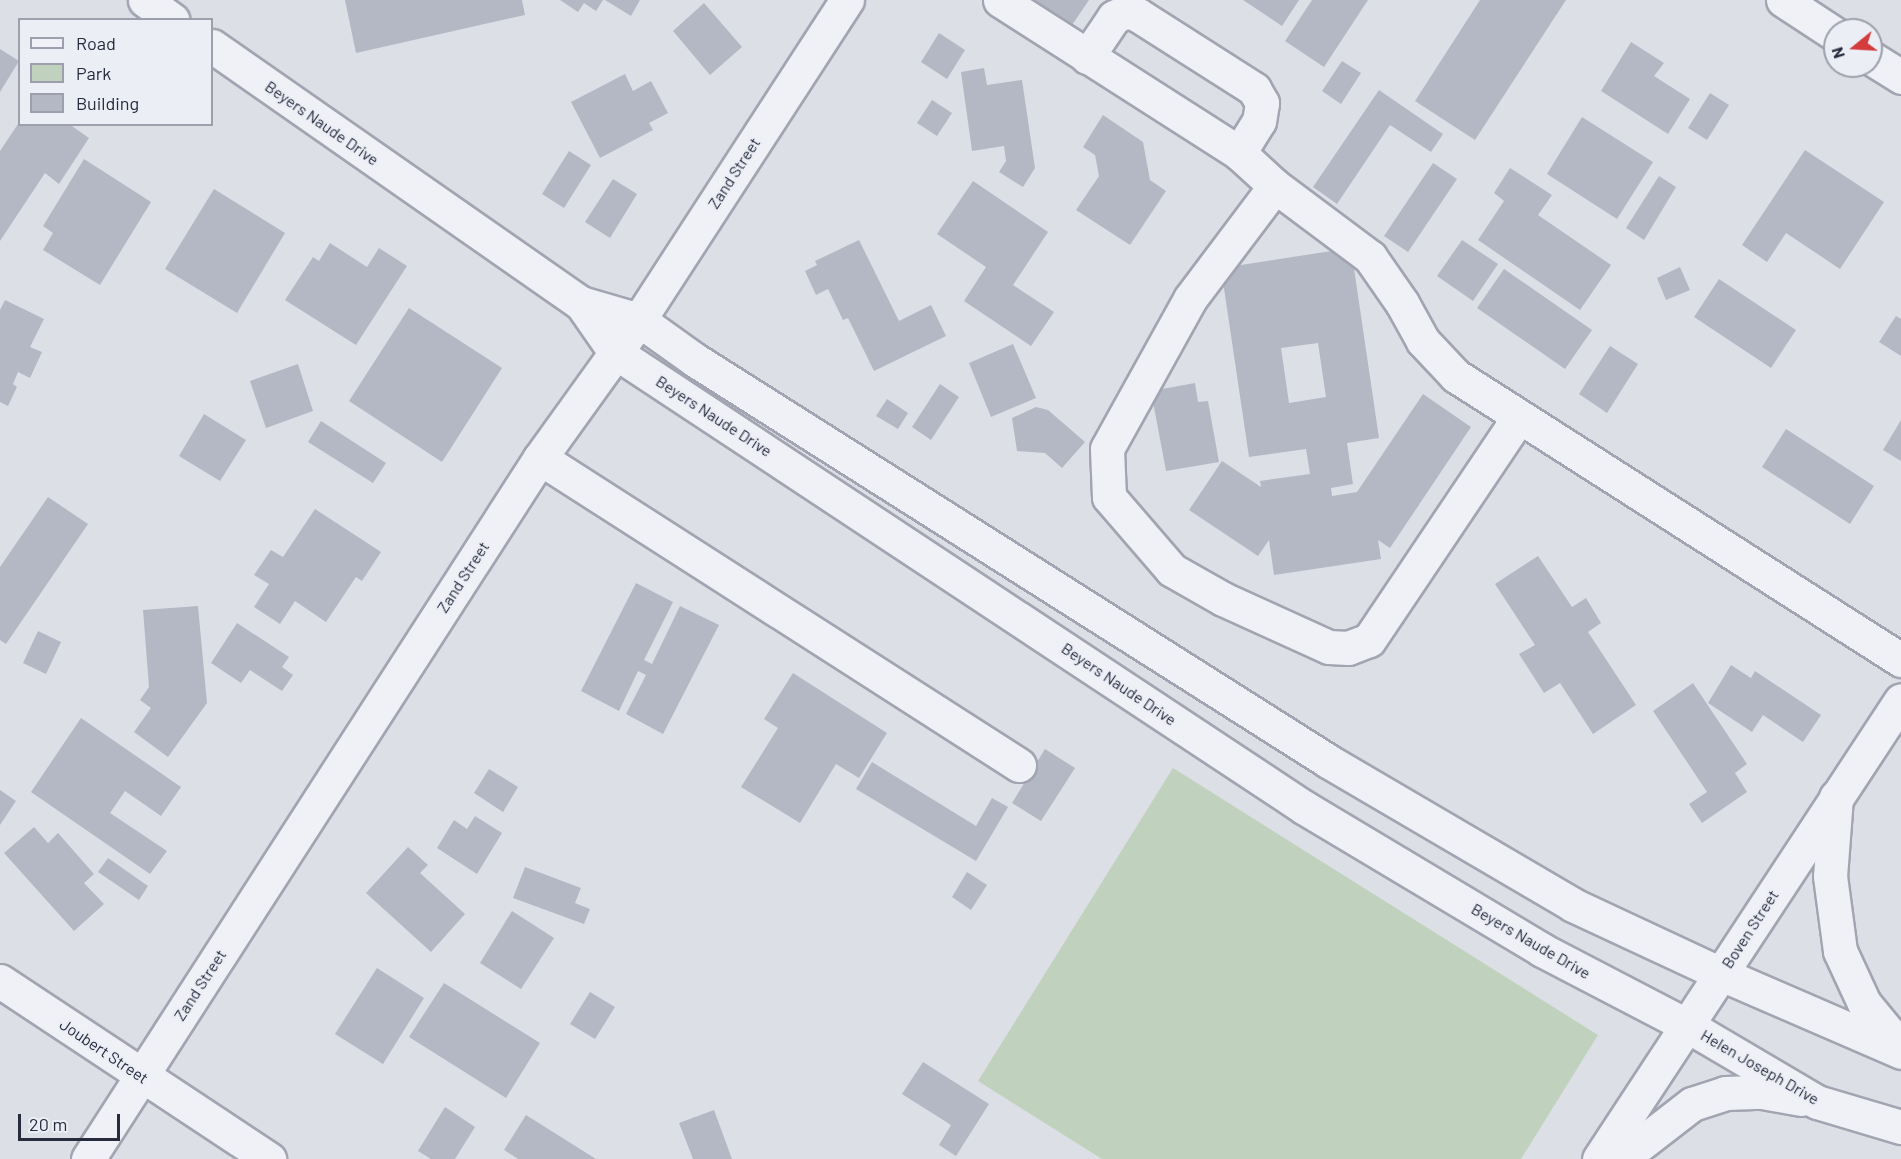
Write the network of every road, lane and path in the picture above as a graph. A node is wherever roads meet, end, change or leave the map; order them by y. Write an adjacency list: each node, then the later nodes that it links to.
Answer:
1 (145, 0): 5 (street)
2 (847, 0): 14 (street, Zand Street)
3 (1000, 0): 8 (street)
4 (1783, 0): 6 (street)
5 (170, 18)
6 (1823, 26)
7 (213, 47): 13 (street, Beyers Naude Drive)
8 (1087, 57): 11 (street); 11 (street)
9 (1883, 66): 10 (street)
10 (1901, 78)
11 (1239, 153): 12 (street)
12 (1275, 186): 16 (street); 16 (street)
13 (581, 303): 14 (street, Beyers Naude Drive); 15 (street, Beyers Naude Drive)
14 (639, 320): 15 (street, Zand Street); 22 (street, Beyers Naude Drive)
15 (615, 352): 17 (street, Zand Street); 24 (street, Beyers Naude Drive)
16 (1518, 418): 18 (street)
17 (540, 458): 20 (street); 26 (street, Zand Street)
18 (1901, 660)
19 (1901, 700): 21 (street, Boven Street)
20 (1019, 765)
21 (1836, 796): 22 (street, Boven Street); 25 (street)
22 (1721, 974): 24 (street, Boven Street); 25 (street)
23 (0, 981): 26 (street, Joubert Street)
24 (1688, 1026): 27 (street, Helen Joseph Drive); 31 (street, Boven Street)
25 (1901, 1050)
26 (141, 1076): 29 (street, Zand Street); 30 (street, Joubert Street)
27 (1817, 1102): 28 (street, Helen Joseph Drive); 32 (street)
28 (1901, 1127)
29 (88, 1159)
30 (269, 1159)
31 (1599, 1159)
32 (1621, 1159)

